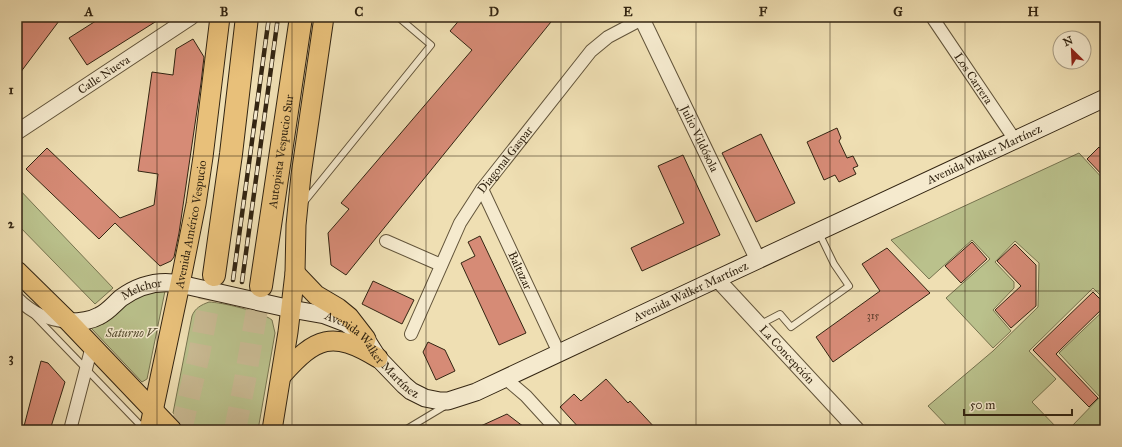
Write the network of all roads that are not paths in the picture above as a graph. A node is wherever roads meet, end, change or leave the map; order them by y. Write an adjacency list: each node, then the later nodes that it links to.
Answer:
1 (191, 17): 10 (street, Calle Nueva)
2 (220, 17): 22 (main road, Avenida Américo Vespucio)
3 (248, 17): 20 (highway)
4 (302, 17): 23 (highway, Autopista Vespucio Sur)
5 (324, 17): 13 (main road)
6 (398, 17): 13 (lane)
7 (932, 17): 11 (street, Los Carrera)
8 (642, 18): 12 (street, Diagonal Gaspar); 16 (street, Julio Vildósola)
9 (1105, 98): 11 (main road, Avenida Walker Martínez)
10 (17, 132)
11 (1015, 140): 14 (main road, Avenida Walker Martínez)
12 (482, 189): 17 (street, Diagonal Gaspar); 31 (street, Baltazar)
13 (298, 209): 19 (main road)
14 (818, 231): 16 (main road, Avenida Walker Martínez); 27 (lane)
15 (386, 242): 17 (street)
16 (758, 260): 21 (main road, Avenida Walker Martínez)
17 (441, 265): 28 (street, Diagonal Gaspar)
18 (17, 271): 26 (main road)
19 (295, 274): 25 (main road); 29 (main road)
20 (214, 275)
21 (716, 279): 27 (street, La Concepción); 31 (main road, Avenida Walker Martínez)
22 (180, 284): 25 (main road, Melchor); 26 (main road, Melchor); 37 (main road, Avenida Américo Vespucio)
23 (261, 286)
24 (21, 302): 26 (street); 33 (lane)
25 (291, 309): 29 (main road, Avenida Walker Martínez); 34 (main road)
26 (69, 322): 30 (main road)
27 (759, 325): 45 (street, La Concepción)
28 (411, 334)
29 (366, 339): 32 (main road, Avenida Walker Martínez)
30 (92, 346): 33 (street); 37 (main road)
31 (559, 353): 35 (main road, Avenida Walker Martínez)
32 (378, 358): 34 (main road); 36 (main road, Avenida Walker Martínez)
33 (86, 369): 38 (street); 39 (lane)
34 (282, 375): 42 (main road)
35 (505, 378): 36 (main road, Avenida Walker Martínez); 44 (street)
36 (456, 399): 43 (lane)
37 (154, 410): 40 (main road, Avenida Américo Vespucio); 41 (main road)
38 (70, 430)
39 (145, 430)
40 (149, 430)
41 (172, 430)
42 (272, 430)
43 (406, 430)
44 (557, 430)
45 (857, 430)

